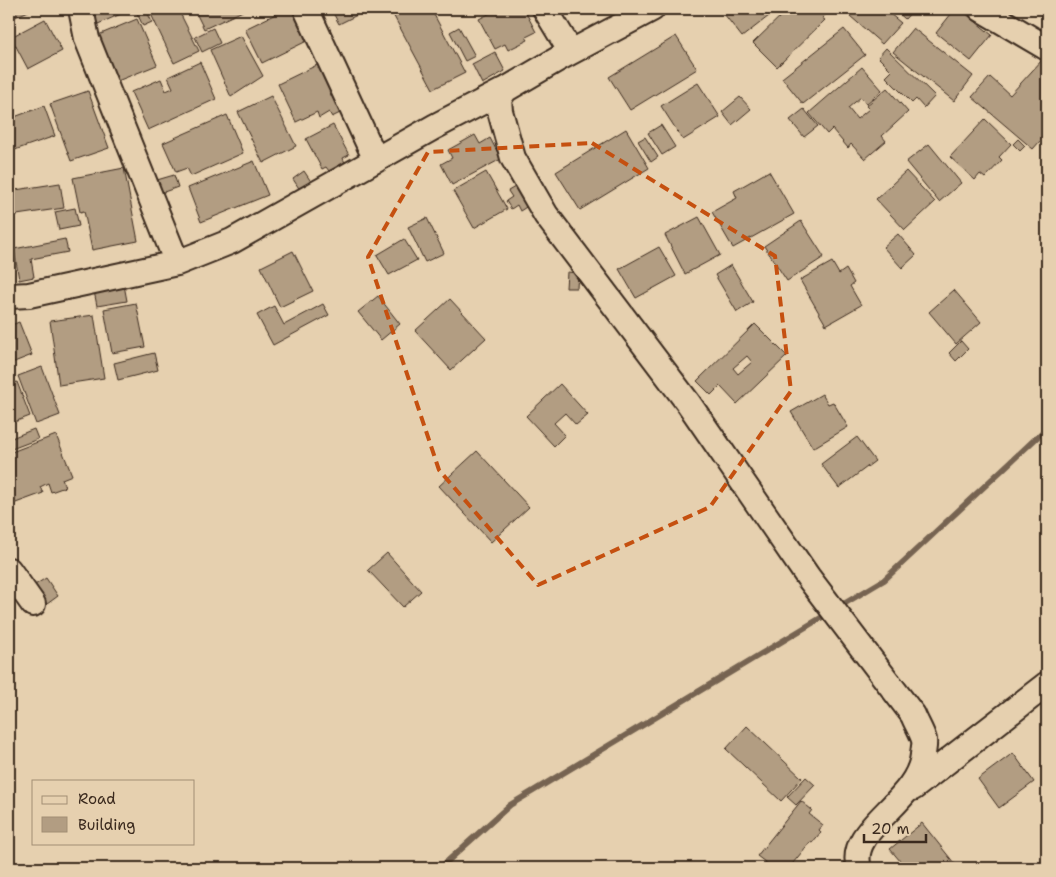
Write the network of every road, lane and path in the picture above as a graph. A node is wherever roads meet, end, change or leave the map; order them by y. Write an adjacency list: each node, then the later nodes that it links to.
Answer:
1 (81, 9): 10 (street)
2 (306, 9): 9 (street)
3 (545, 9): 7 (street)
4 (652, 9): 7 (street)
5 (981, 9): 6 (street)
6 (1047, 48)
7 (571, 52): 8 (street)
8 (504, 90): 9 (street); 15 (street)
9 (376, 160): 10 (street)
10 (177, 263): 11 (street)
11 (9, 296)
12 (9, 570): 13 (street)
13 (33, 604)
14 (1047, 684): 15 (street)
15 (907, 792): 16 (street)
16 (859, 868)

